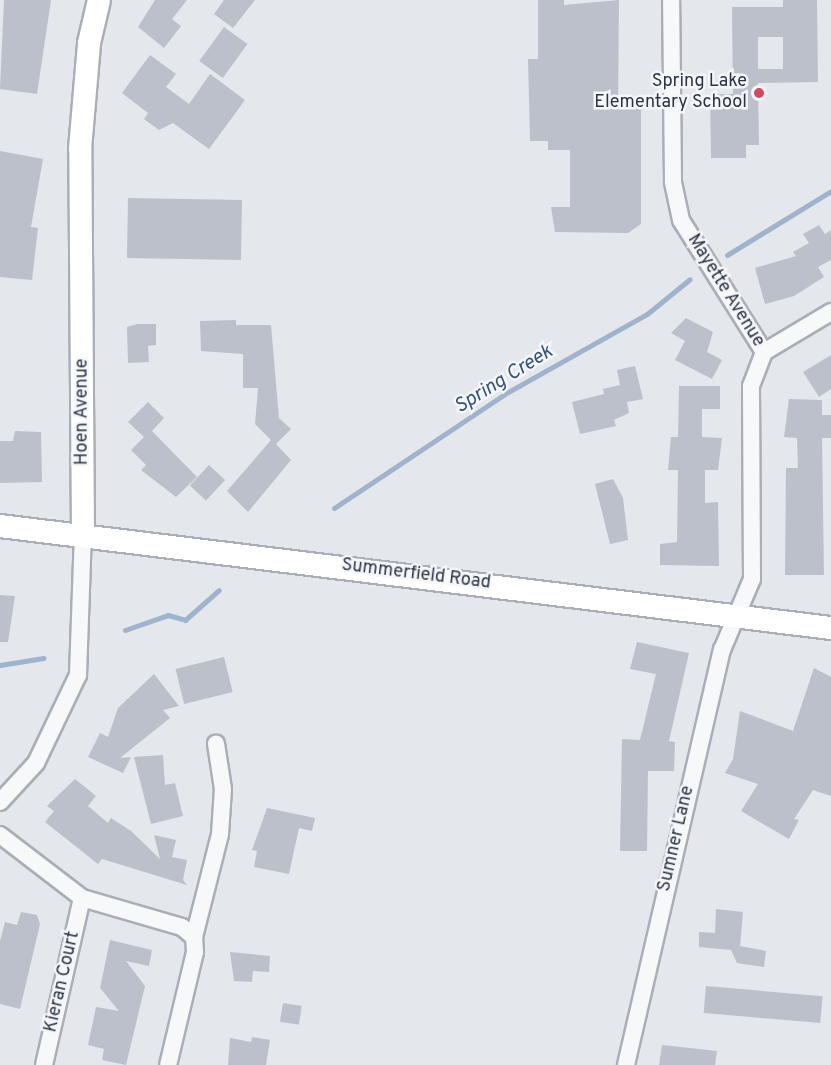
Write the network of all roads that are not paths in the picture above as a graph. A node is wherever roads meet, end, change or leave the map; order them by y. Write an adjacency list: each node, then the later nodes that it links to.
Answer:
1 (99, 0): 6 (street, Hoen Avenue)
2 (671, 0): 4 (street, Mayette Avenue)
3 (831, 312): 4 (street)
4 (764, 352): 7 (street, Mayette Avenue)
5 (0, 526): 6 (street, Summerfield Road)
6 (83, 535): 7 (street, Summerfield Road); 10 (street, Hoen Avenue)
7 (735, 615): 8 (street, Summerfield Road); 16 (street, Sumner Lane)
8 (831, 628)
9 (216, 744): 13 (street)
10 (0, 802)
11 (0, 835): 12 (street)
12 (82, 898): 13 (street); 14 (street, Kieran Court)
13 (194, 936): 15 (street)
14 (44, 1065)
15 (168, 1065)
16 (626, 1065)

